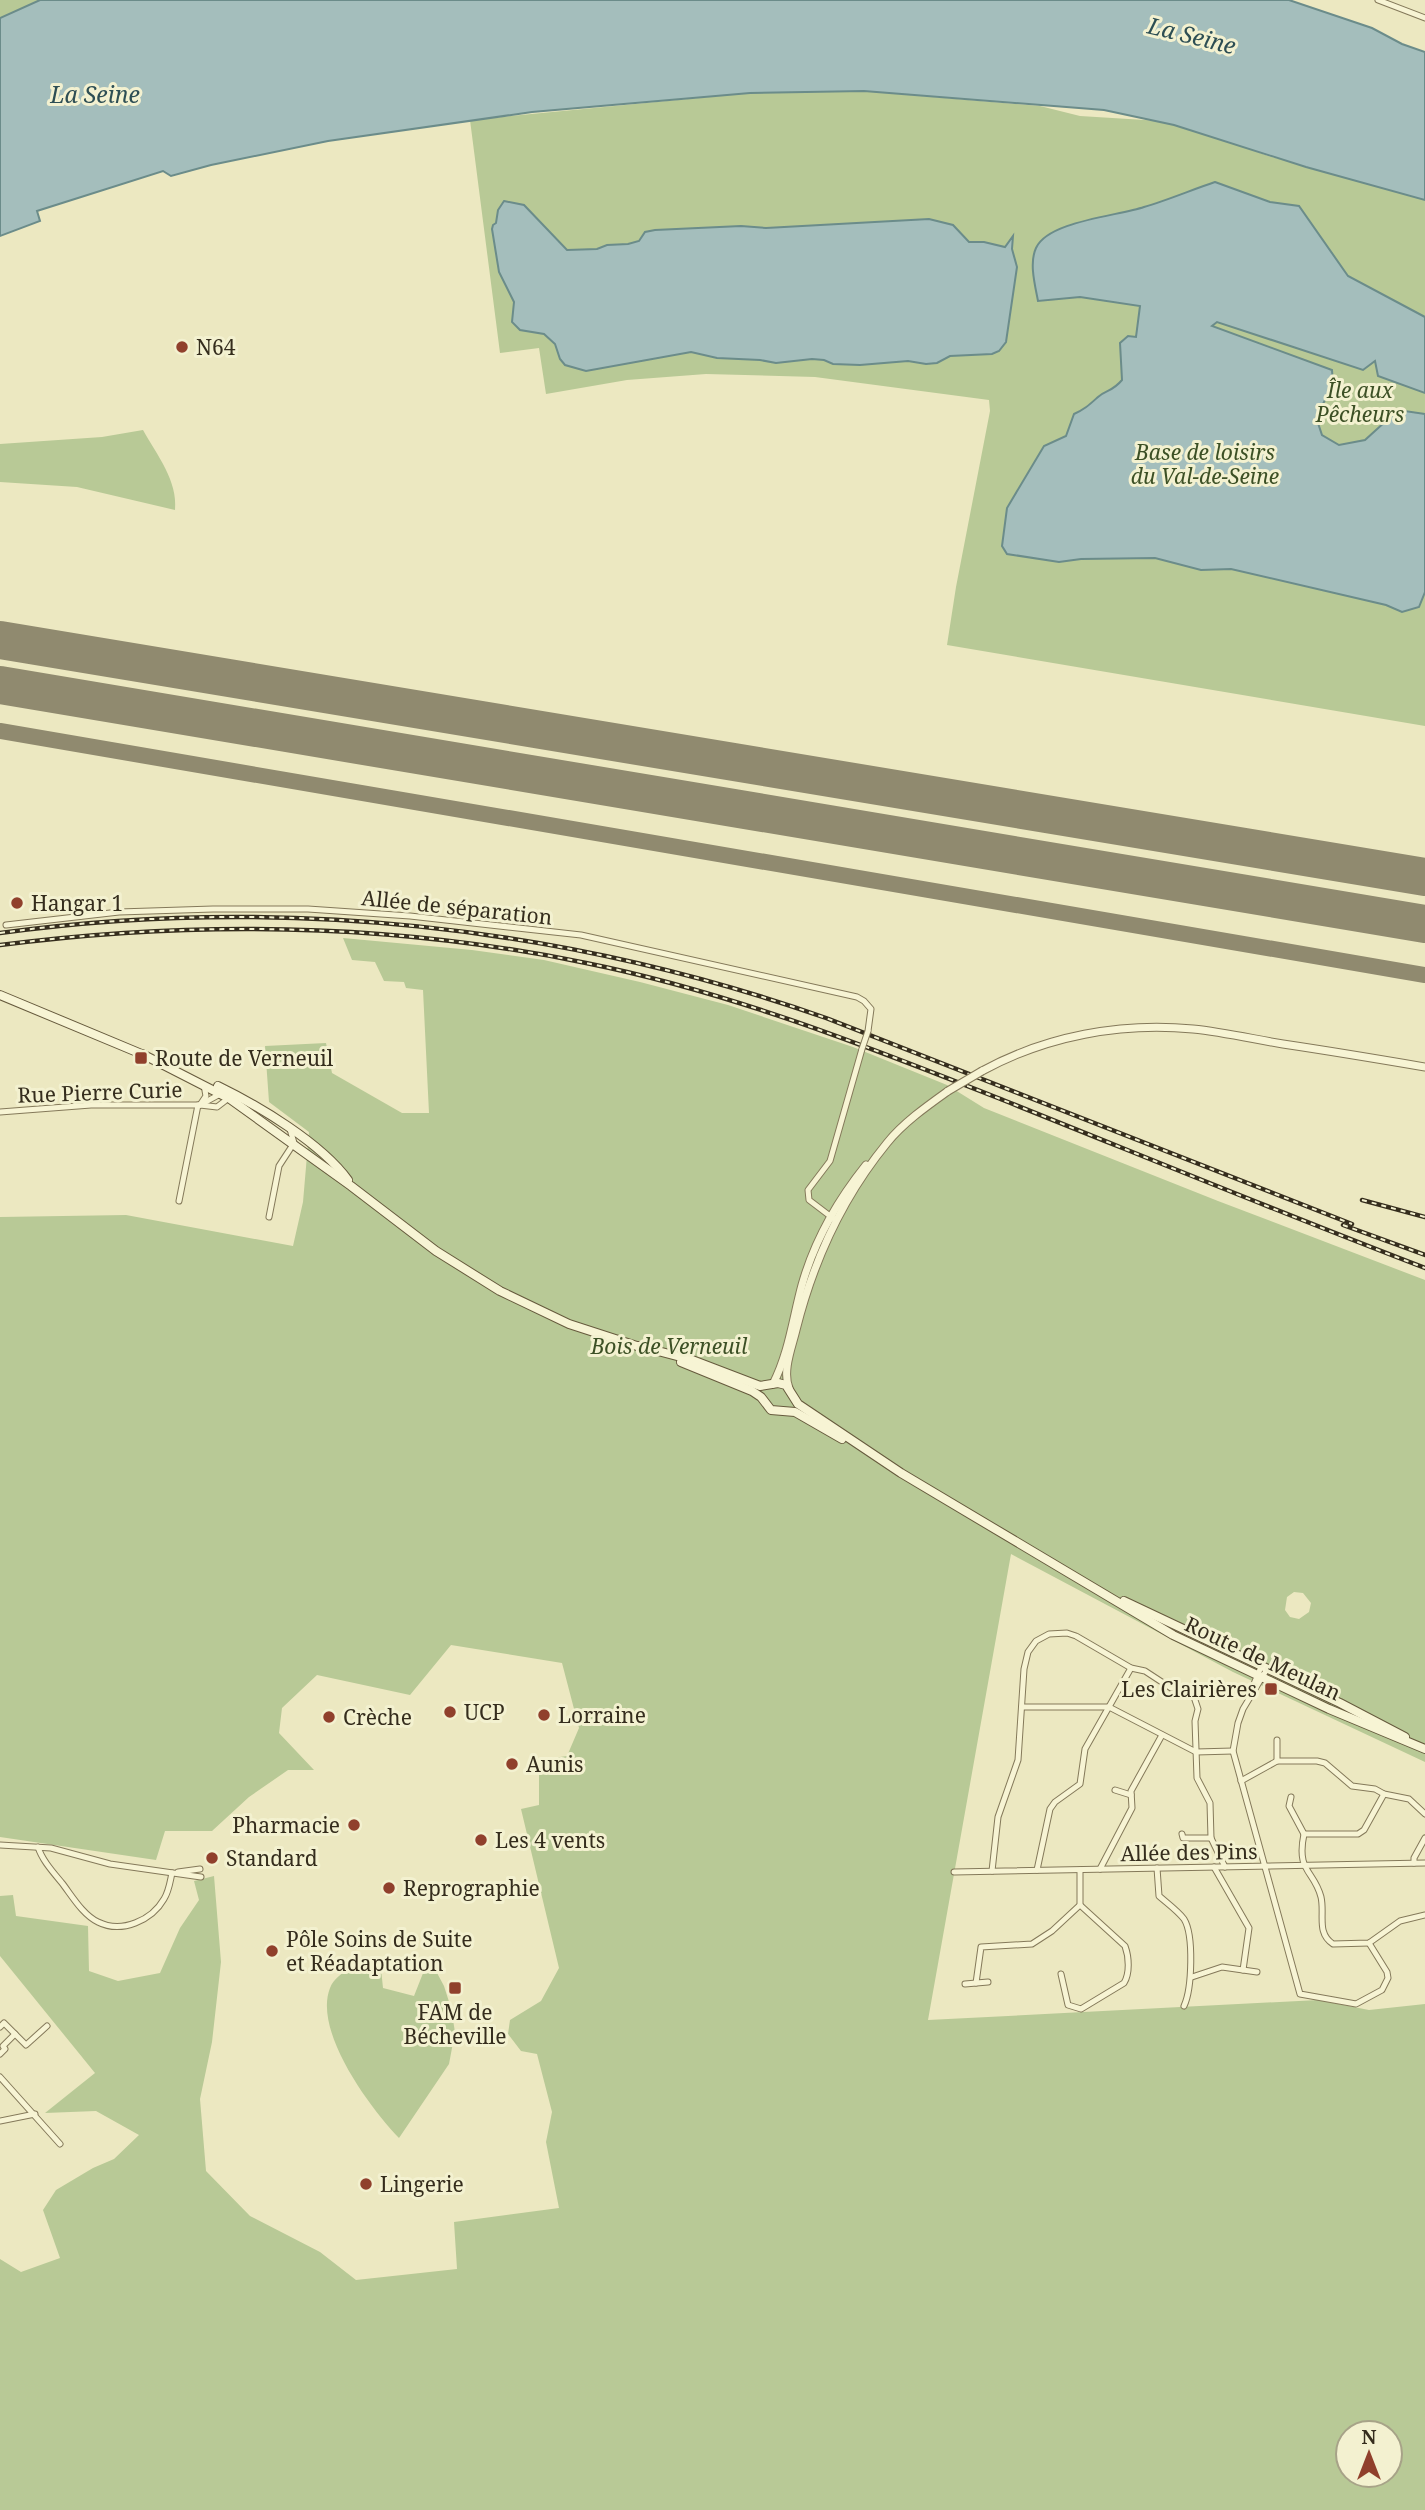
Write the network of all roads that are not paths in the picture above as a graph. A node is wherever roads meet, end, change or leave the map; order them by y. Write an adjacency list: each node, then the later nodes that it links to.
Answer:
1 (1378, 0): 2 (street)
2 (1425, 18)
3 (6, 925): 16 (street, Allée de séparation, bridge)
4 (0, 995): 5 (main road)
5 (142, 1054): 7 (main road); 8 (main road)
6 (1425, 1067): 16 (street, bridge)
7 (203, 1084): 8 (main road); 9 (street, Rue Pierre Curie)
8 (227, 1094): 9 (street, Rue Pierre Curie); 9 (street, Rue Pierre Curie); 11 (main road); 12 (main road)
9 (199, 1105): 10 (street, Rue Pierre Curie); 14 (street)
10 (0, 1112)
11 (290, 1129): 12 (street); 13 (main road)
12 (294, 1144): 13 (main road); 15 (street)
13 (351, 1186): 17 (main road)
14 (178, 1201)
15 (269, 1216)
16 (834, 1219): 18 (street); 19 (street)
17 (639, 1346): 18 (main road); 20 (main road)
18 (772, 1385): 19 (main road); 20 (main road)
19 (791, 1391): 21 (main road); 22 (main road, Route de Meulan)
20 (765, 1403): 21 (main road)
21 (783, 1411): 22 (main road, Route de Meulan)
22 (901, 1473): 23 (main road, Route de Meulan)
23 (1093, 1586): 25 (main road, Route de Meulan); 26 (main road, Route de Meulan)
24 (1131, 1668): 27 (street); 28 (street); 33 (street)
25 (1264, 1668): 26 (street); 31 (main road, Route de Meulan)
26 (1259, 1677): 31 (main road, Route de Meulan); 32 (street)
27 (1021, 1707): 28 (street); 58 (street)
28 (1109, 1707): 29 (street); 56 (street)
29 (1162, 1735): 33 (street); 38 (street)
30 (1277, 1740): 34 (street)
31 (1425, 1748)
32 (1233, 1751): 33 (street); 35 (street)
33 (1196, 1752): 43 (street)
34 (1277, 1761): 35 (street); 37 (street)
35 (1241, 1781): 49 (street)
36 (1115, 1790): 38 (street)
37 (1384, 1794): 40 (street); 42 (street)
38 (1131, 1795): 55 (street)
39 (1291, 1797): 42 (street)
40 (1425, 1814)
41 (1182, 1834): 43 (street)
42 (1304, 1835): 50 (street)
43 (1211, 1838): 52 (street)
44 (1425, 1838): 47 (street)
45 (0, 1845): 46 (street)
46 (38, 1847): 60 (street); 60 (street)
47 (1414, 1863): 48 (street, Allée des Pins); 50 (street, Allée des Pins)
48 (1425, 1863)
49 (1265, 1866): 50 (street, Allée des Pins); 52 (street, Allée des Pins); 64 (street)
50 (1303, 1866): 64 (street)
51 (1214, 1867): 52 (street, Allée des Pins); 53 (street, Allée des Pins); 65 (street)
52 (1225, 1867)
53 (1157, 1868): 55 (street, Allée des Pins); 68 (street)
54 (200, 1869): 60 (street)
55 (1100, 1869): 57 (street, Allée des Pins)
56 (1037, 1870): 57 (street, Allée des Pins); 58 (street, Allée des Pins)
57 (1080, 1870): 62 (street)
58 (992, 1871): 59 (street, Allée des Pins)
59 (954, 1872)
60 (172, 1873): 61 (street)
61 (201, 1877)
62 (1080, 1905): 67 (street); 70 (street)
63 (1425, 1915): 64 (street)
64 (1369, 1942)
65 (1243, 1970): 66 (street); 68 (street)
66 (1256, 1972)
67 (1061, 1973)
68 (1192, 1977): 72 (street)
69 (988, 1982): 70 (street)
70 (976, 1983): 71 (street)
71 (965, 1984)
72 (1184, 2006)
73 (47, 2026): 75 (street)
74 (0, 2027): 75 (street)
75 (15, 2034): 76 (street)
76 (0, 2054)
77 (0, 2077): 78 (street)
78 (35, 2114): 79 (street); 80 (street)
79 (0, 2121)
80 (60, 2144)

